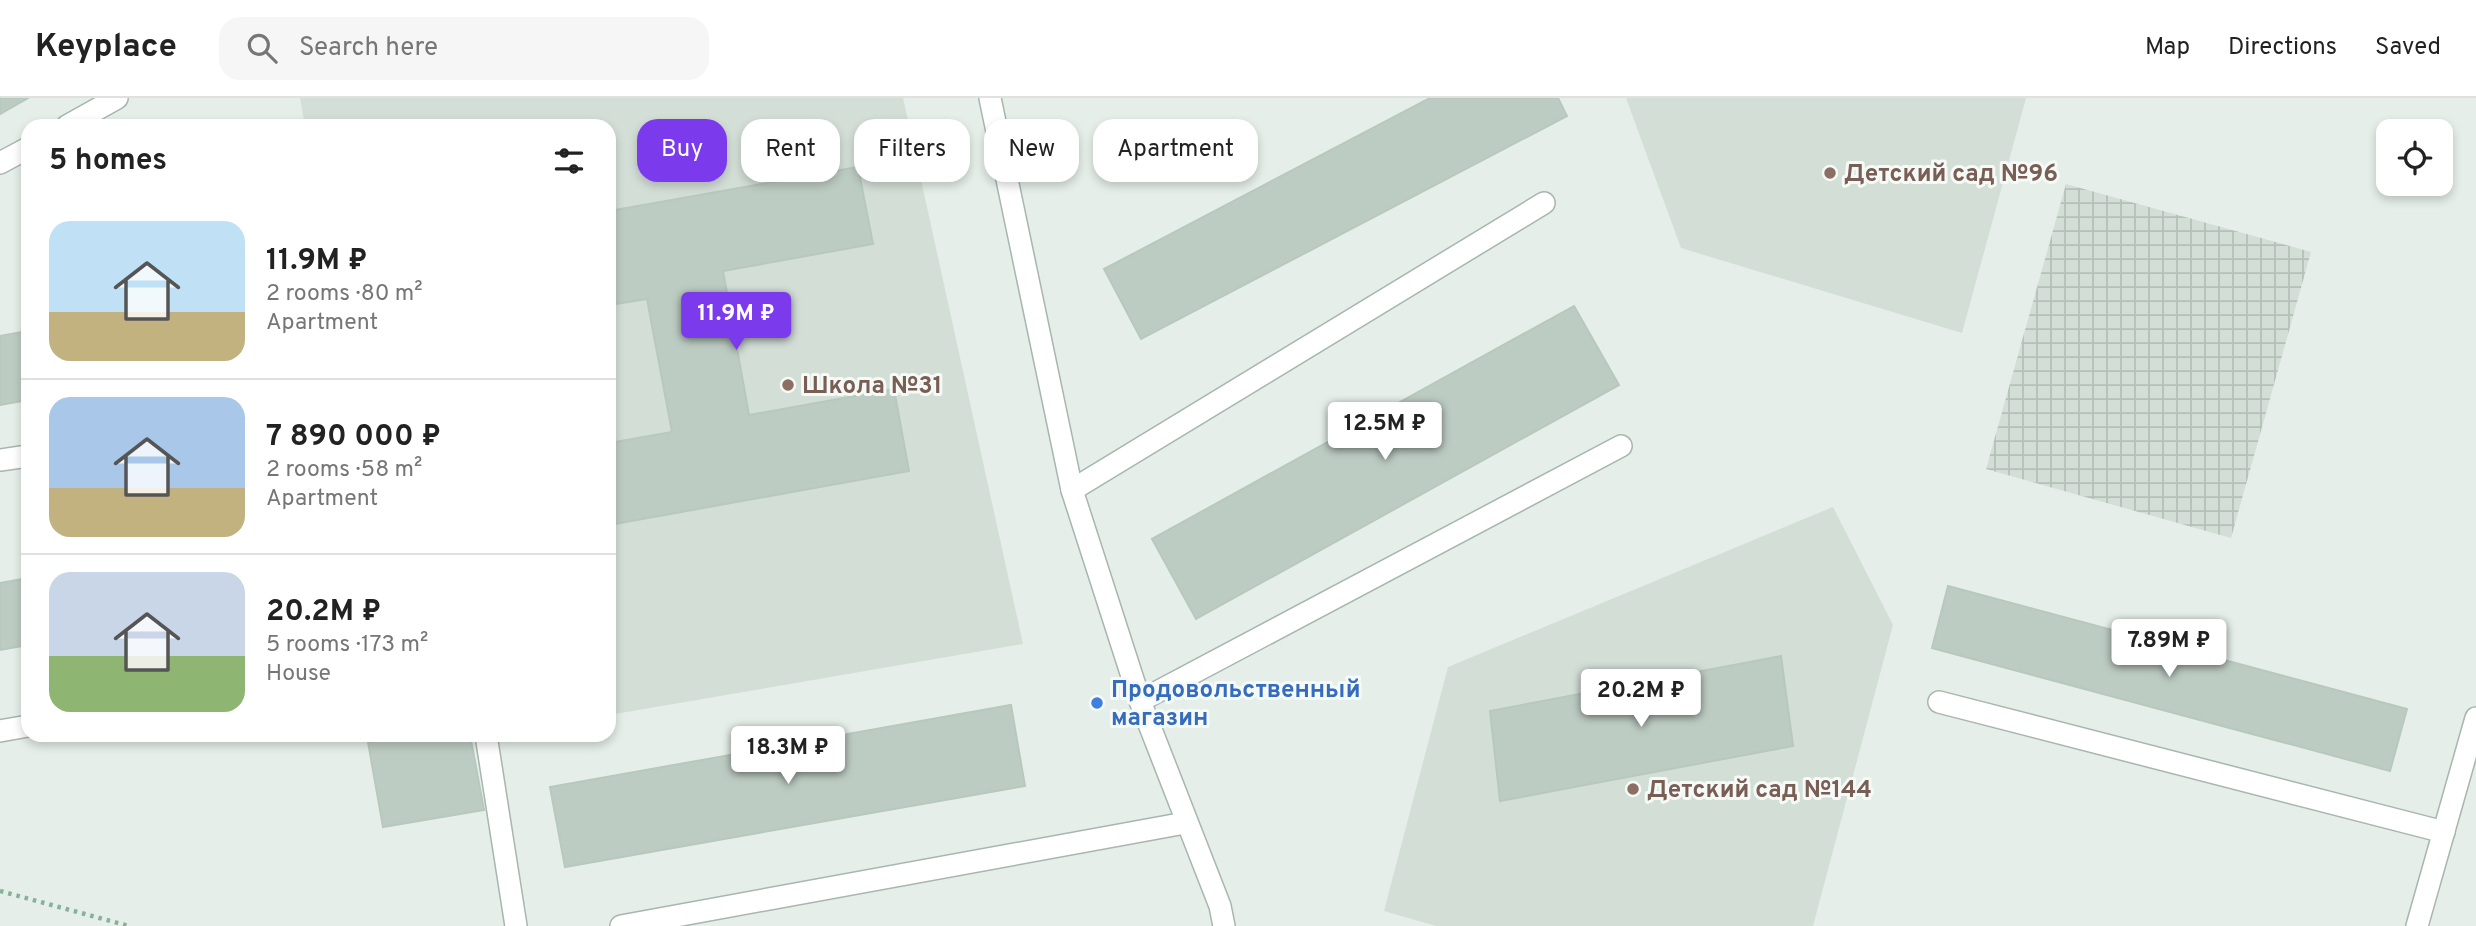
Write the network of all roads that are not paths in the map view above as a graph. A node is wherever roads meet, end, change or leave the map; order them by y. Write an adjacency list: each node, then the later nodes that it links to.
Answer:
1 (117, 98): 3 (lane)
2 (992, 99): 10 (lane)
3 (80, 119)
4 (21, 152): 5 (lane)
5 (0, 163)
6 (1544, 203): 10 (lane)
7 (1621, 446): 11 (lane)
8 (21, 457): 9 (lane)
9 (0, 460)
10 (1072, 490): 11 (lane)
11 (1140, 701): 17 (lane)
12 (1939, 702): 18 (lane)
13 (2476, 718): 18 (lane)
14 (21, 727): 15 (lane)
15 (0, 731)
16 (487, 742): 19 (lane)
17 (1185, 823): 20 (lane); 21 (lane)
18 (2444, 832): 22 (lane)
19 (516, 926)
20 (621, 926)
21 (1224, 926)
22 (2417, 926)

